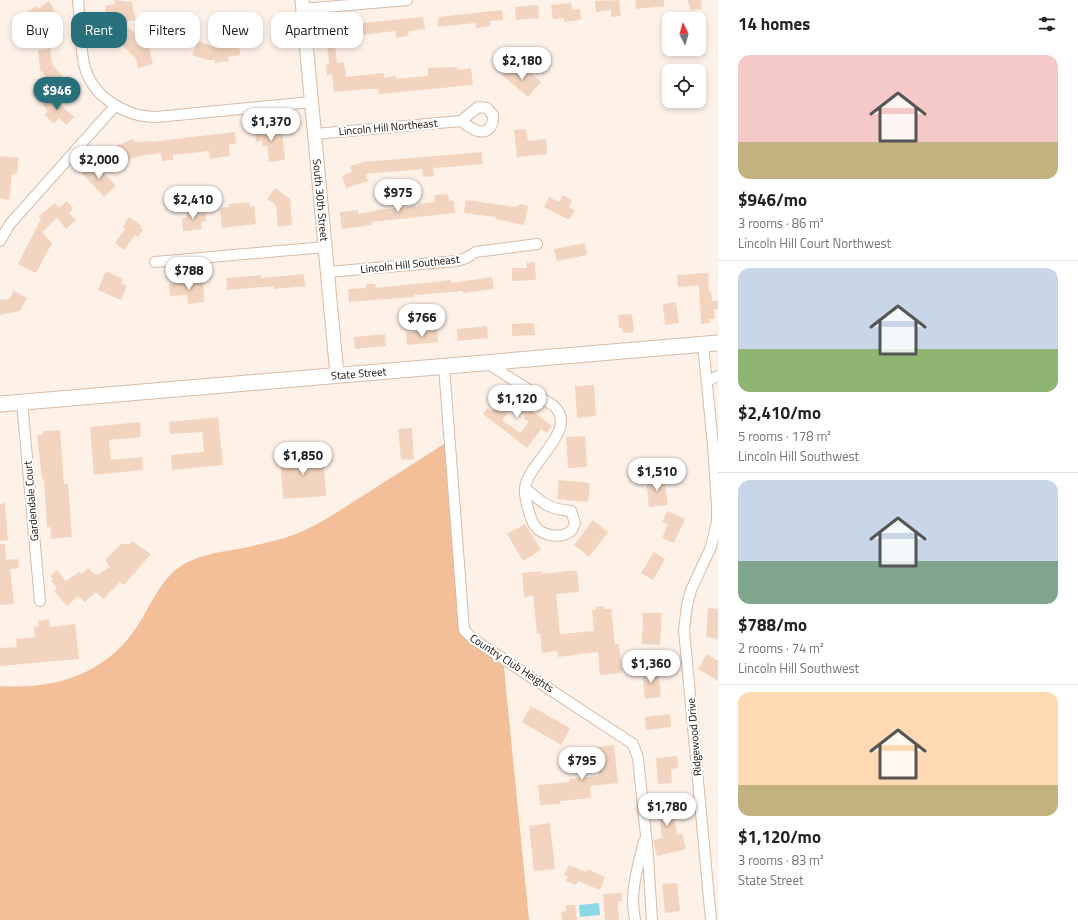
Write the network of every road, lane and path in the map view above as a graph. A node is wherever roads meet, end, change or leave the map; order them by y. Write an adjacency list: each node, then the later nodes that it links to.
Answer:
1 (78, 0): 5 (street)
2 (407, 0): 3 (street)
3 (303, 5): 4 (street, South 30th Street)
4 (312, 102): 5 (street); 7 (street, South 30th Street)
5 (115, 106): 8 (street)
6 (461, 120): 7 (street, Lincoln Hill Northeast)
7 (315, 134): 10 (street, South 30th Street)
8 (0, 241)
9 (537, 244): 12 (street, Lincoln Hill Southeast)
10 (325, 247): 11 (street); 12 (street, South 30th Street)
11 (155, 262)
12 (328, 272): 16 (street, South 30th Street)
13 (711, 344): 14 (main road, State Street); 18 (street, Ridgewood Drive)
14 (487, 363): 15 (main road, State Street); 21 (street)
15 (444, 366): 16 (main road, State Street); 24 (street, Country Club Heights)
16 (337, 375): 19 (main road, State Street)
17 (718, 376): 18 (street)
18 (707, 381): 22 (street, Ridgewood Drive)
19 (22, 402): 20 (main road, State Street); 23 (street, Gardendale Court)
20 (0, 404)
21 (525, 488): 21 (street)
22 (718, 507): 27 (street, Ridgewood Drive)
23 (40, 601)
24 (645, 825): 25 (street); 26 (street, Country Club Heights)
25 (635, 920)
26 (652, 920)
27 (711, 920)

